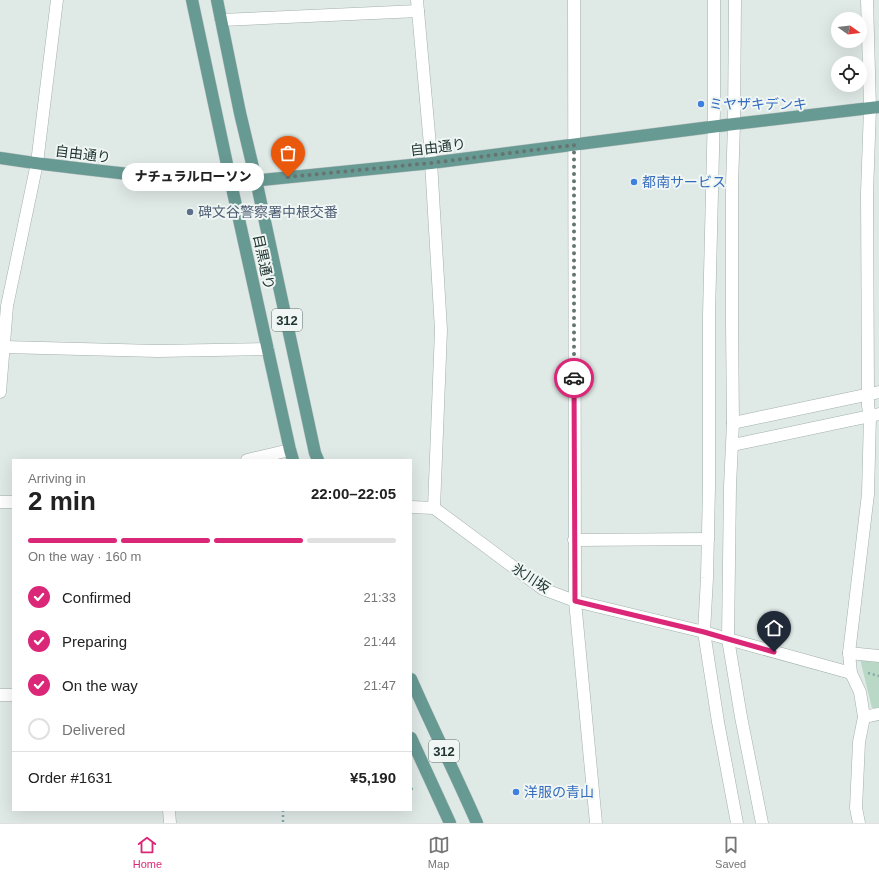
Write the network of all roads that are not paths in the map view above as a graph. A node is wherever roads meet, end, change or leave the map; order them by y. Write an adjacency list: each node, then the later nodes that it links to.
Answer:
1 (57, 0): 16 (street)
2 (192, 0): 18 (main road, 目黒通り / 312)
3 (217, 0): 9 (main road, 目黒通り / 312)
4 (574, 0): 13 (street)
5 (714, 0): 12 (street)
6 (735, 0): 11 (street)
7 (867, 0): 10 (street)
8 (418, 5): 9 (street); 15 (street)
9 (221, 20): 17 (main road, 目黒通り / 312)
10 (874, 107): 11 (main road, 自由通り); 19 (street)
11 (734, 124): 12 (main road, 自由通り); 27 (street)
12 (714, 127): 13 (main road, 自由通り); 37 (street)
13 (574, 145): 15 (main road, 自由通り); 38 (street)
14 (0, 158): 16 (main road, 自由通り)
15 (431, 163): 17 (main road, 自由通り); 36 (street)
16 (36, 164): 18 (main road, 自由通り); 20 (street)
17 (256, 180): 18 (main road, 自由通り); 31 (main road, 目黒通り / 312)
18 (231, 183): 23 (main road, 目黒通り / 312)
19 (873, 194): 21 (street)
20 (3, 304): 22 (street)
21 (873, 305): 25 (street)
22 (4, 347): 23 (street); 24 (street)
23 (268, 349): 29 (main road, 目黒通り / 312)
24 (0, 392)
25 (873, 393): 26 (street); 27 (street)
26 (874, 415): 28 (street); 32 (street)
27 (733, 423): 28 (street)
28 (733, 445): 41 (street)
29 (292, 455): 30 (street)
30 (256, 459)
31 (318, 459)
32 (874, 494): 42 (street)
33 (0, 502): 34 (street)
34 (12, 502)
35 (412, 506): 36 (street)
36 (434, 508): 39 (street, 氷川坂)
37 (708, 539): 38 (street); 40 (street)
38 (574, 540): 39 (street)
39 (575, 601): 40 (street, 氷川坂); 55 (street)
40 (704, 632): 41 (street, 氷川坂); 56 (street)
41 (728, 639): 44 (street, 氷川坂); 57 (street)
42 (849, 653): 43 (street); 44 (street)
43 (879, 656)
44 (851, 673): 49 (street)
45 (412, 681): 54 (main road, 312)
46 (0, 695): 47 (street)
47 (12, 696)
48 (879, 714): 49 (street)
49 (864, 717): 58 (street)
50 (412, 740): 53 (main road, 312)
51 (169, 811): 52 (street)
52 (170, 823)
53 (450, 823)
54 (477, 823)
55 (596, 823)
56 (737, 823)
57 (762, 823)
58 (859, 823)

